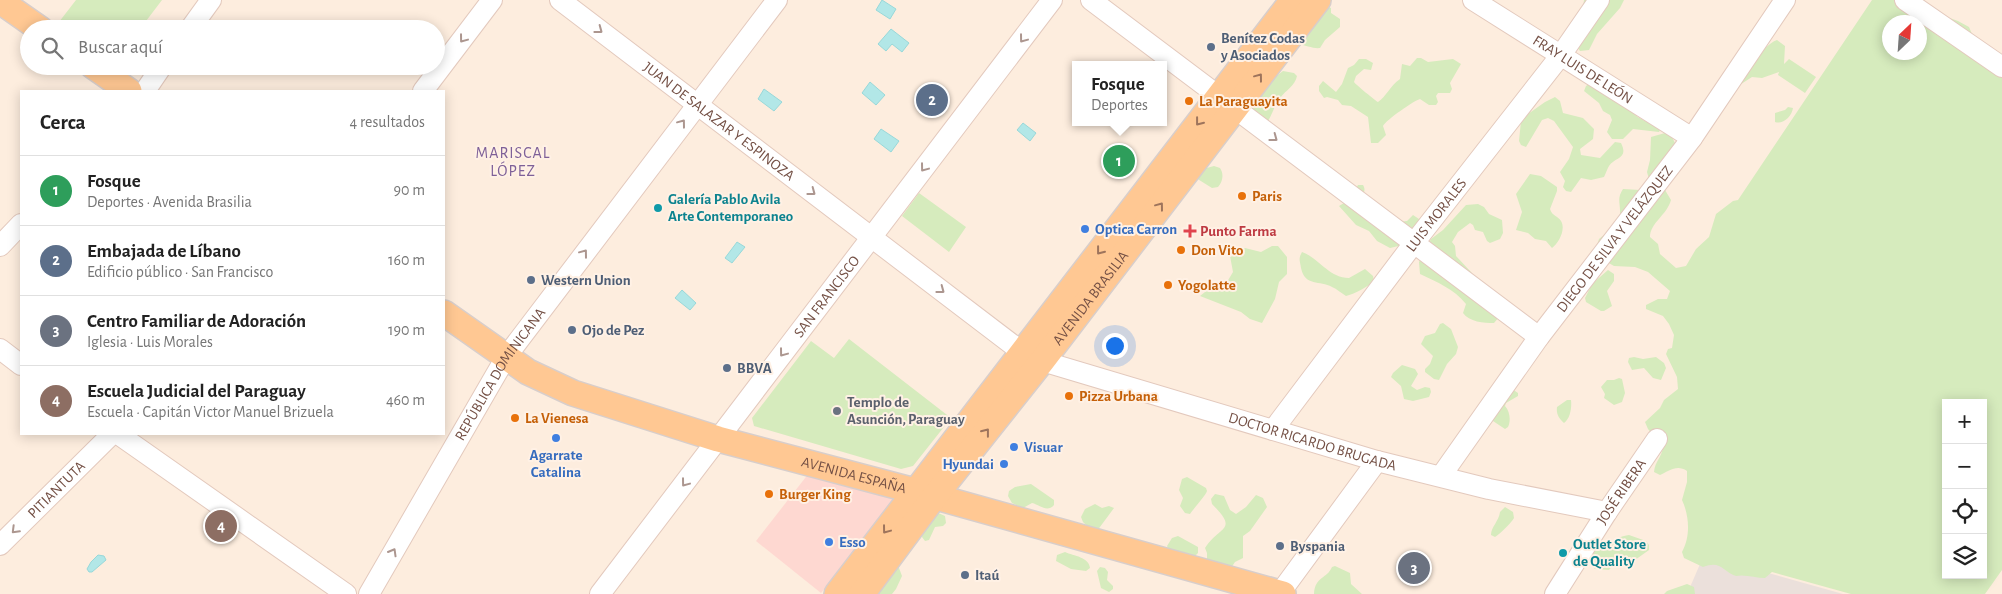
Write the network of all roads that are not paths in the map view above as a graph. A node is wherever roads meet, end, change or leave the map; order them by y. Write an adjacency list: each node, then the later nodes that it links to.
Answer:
1 (211, 0): 15 (street)
2 (492, 0): 17 (street, one-way to 17)
3 (560, 0): 26 (street, JUAN DE SALAZAR Y ESPINOZA, one-way to 26)
4 (776, 0): 26 (street, REPÚBLICA DOMINICANA)
5 (1052, 0): 29 (street, SAN FRANCISCO, one-way to 29)
6 (1091, 0): 25 (street)
7 (1293, 0): 25 (main road, AVENIDA BRASILIA)
8 (1318, 0): 25 (main road, AVENIDA BRASILIA, one-way to 8)
9 (1473, 0): 16 (street, FRAY LUIS DE LEÓN)
10 (1600, 0): 16 (street, LUIS MORALES)
11 (1785, 0): 27 (street, DIEGO DE SILVA Y VELÁZQUEZ)
12 (1905, 0): 18 (street)
13 (0, 1): 14 (main road)
14 (27, 20)
15 (197, 20)
16 (1561, 55): 27 (street, FRAY LUIS DE LEÓN); 30 (street, LUIS MORALES)
17 (445, 62)
18 (2002, 67)
19 (106, 75): 22 (main road)
20 (156, 75): 23 (street)
21 (435, 75): 24 (street, one-way to 24)
22 (128, 90)
23 (146, 90)
24 (424, 90)
25 (1226, 102): 30 (street, one-way to 30); 35 (main road, AVENIDA BRASILIA)
26 (696, 104): 29 (street, JUAN DE SALAZAR Y ESPINOZA, one-way to 29); 36 (street, REPÚBLICA DOMINICANA, one-way to 26)
27 (1692, 138): 33 (street, DIEGO DE SILVA Y VELÁZQUEZ)
28 (20, 225): 31 (street)
29 (872, 237): 35 (street, JUAN DE SALAZAR Y ESPINOZA, one-way to 35); 41 (street, SAN FRANCISCO, one-way to 41)
30 (1414, 243): 33 (street); 38 (street, LUIS MORALES)
31 (0, 246)
32 (445, 314): 36 (main road, AVENIDA ESPAÑA)
33 (1539, 337): 44 (street, DIEGO DE SILVA Y VELÁZQUEZ)
34 (0, 350): 37 (street)
35 (1032, 356): 38 (street, DOCTOR RICARDO BRUGADA); 45 (main road, AVENIDA BRASILIA)
36 (506, 357): 41 (main road, AVENIDA ESPAÑA); 49 (street, REPÚBLICA DOMINICANA, one-way to 36)
37 (20, 364)
38 (1273, 430): 43 (street, DOCTOR RICARDO BRUGADA)
39 (111, 435): 47 (street, PITIANTUTA, one-way to 47)
40 (119, 435): 48 (street)
41 (718, 439): 45 (main road, AVENIDA ESPAÑA); 50 (street, SAN FRANCISCO, one-way to 50)
42 (1657, 439): 46 (street, JOSÉ RIBERA)
43 (1377, 461): 44 (street, DOCTOR RICARDO BRUGADA); 53 (street)
44 (1440, 476): 46 (street, DOCTOR RICARDO BRUGADA)
45 (924, 494): 51 (main road, AVENIDA BRASILIA, one-way to 51); 52 (main road, AVENIDA BRASILIA); 53 (main road, AVENIDA ESPAÑA)
46 (1607, 512): 54 (street, JOSÉ RIBERA)
47 (0, 545)
48 (346, 594)
49 (368, 594)
50 (600, 594)
51 (837, 594)
52 (862, 594)
53 (1282, 594)
54 (1555, 594)

